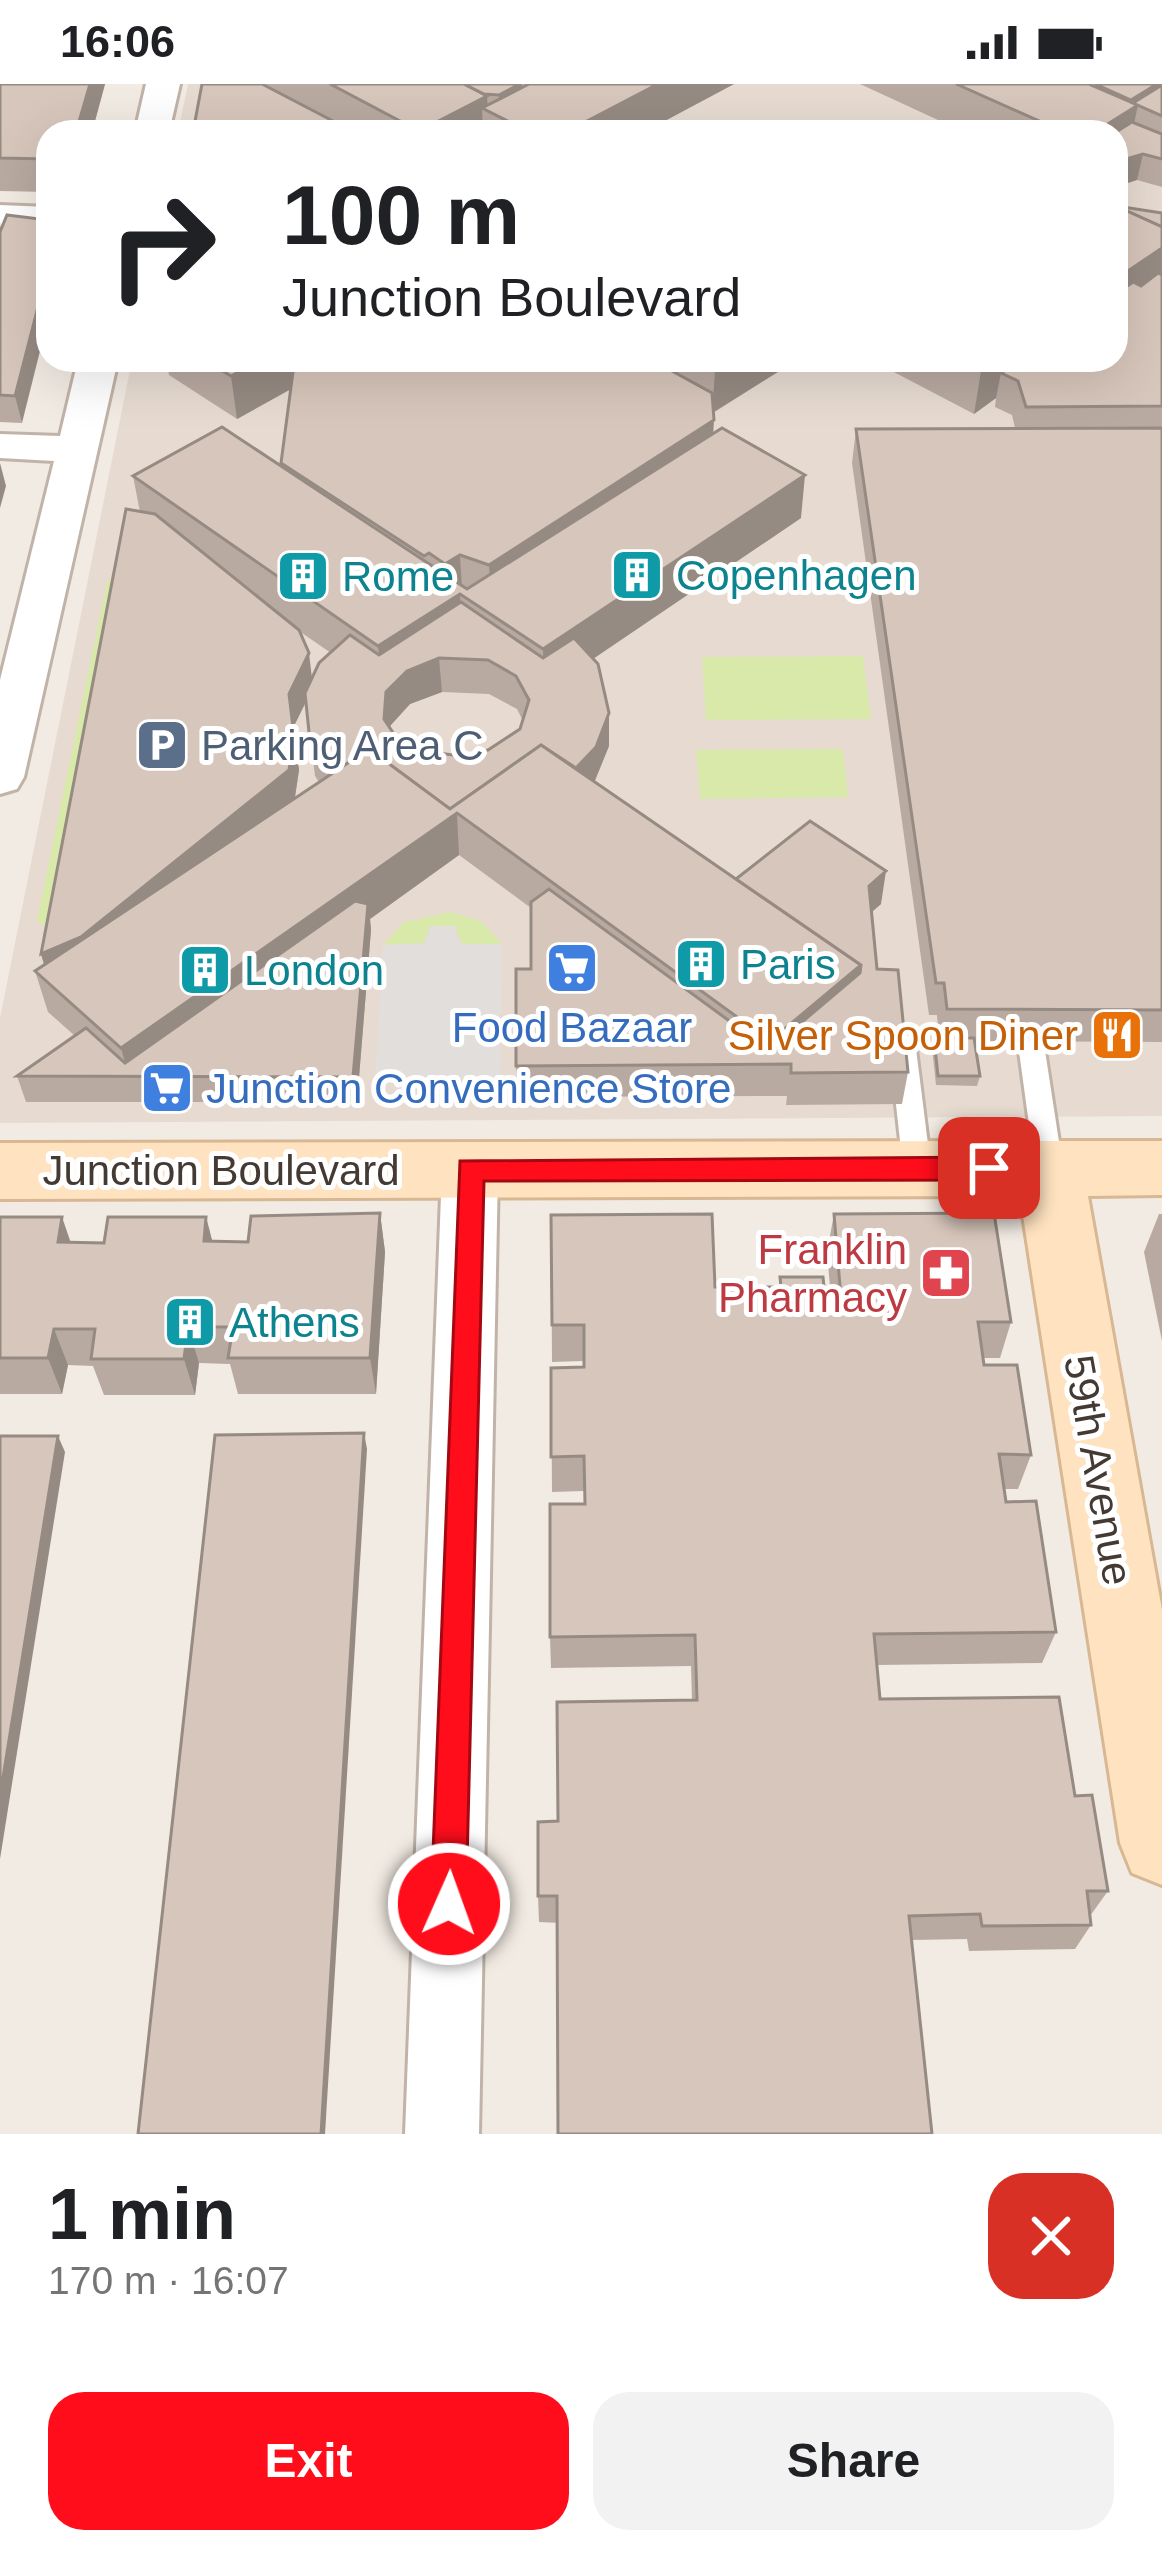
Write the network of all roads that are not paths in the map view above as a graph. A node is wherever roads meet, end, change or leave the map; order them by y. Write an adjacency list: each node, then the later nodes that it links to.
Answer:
1 (163, 84): 2 (street)
2 (155, 120)
3 (0, 216): 4 (street)
4 (36, 218)
5 (95, 372): 7 (street)
6 (0, 446): 7 (street)
7 (78, 449): 8 (street)
8 (2, 764)
9 (900, 1023): 11 (lane)
10 (1031, 1044): 12 (lane)
11 (917, 1168): 12 (main road, Junction Boulevard); 14 (main road, Junction Boulevard)
12 (1048, 1168): 13 (main road, Junction Boulevard); 16 (main road, 59th Avenue)
13 (1162, 1168)
14 (470, 1169): 15 (main road, Junction Boulevard); 17 (street)
15 (0, 1171)
16 (1162, 1843)
17 (442, 2134)

